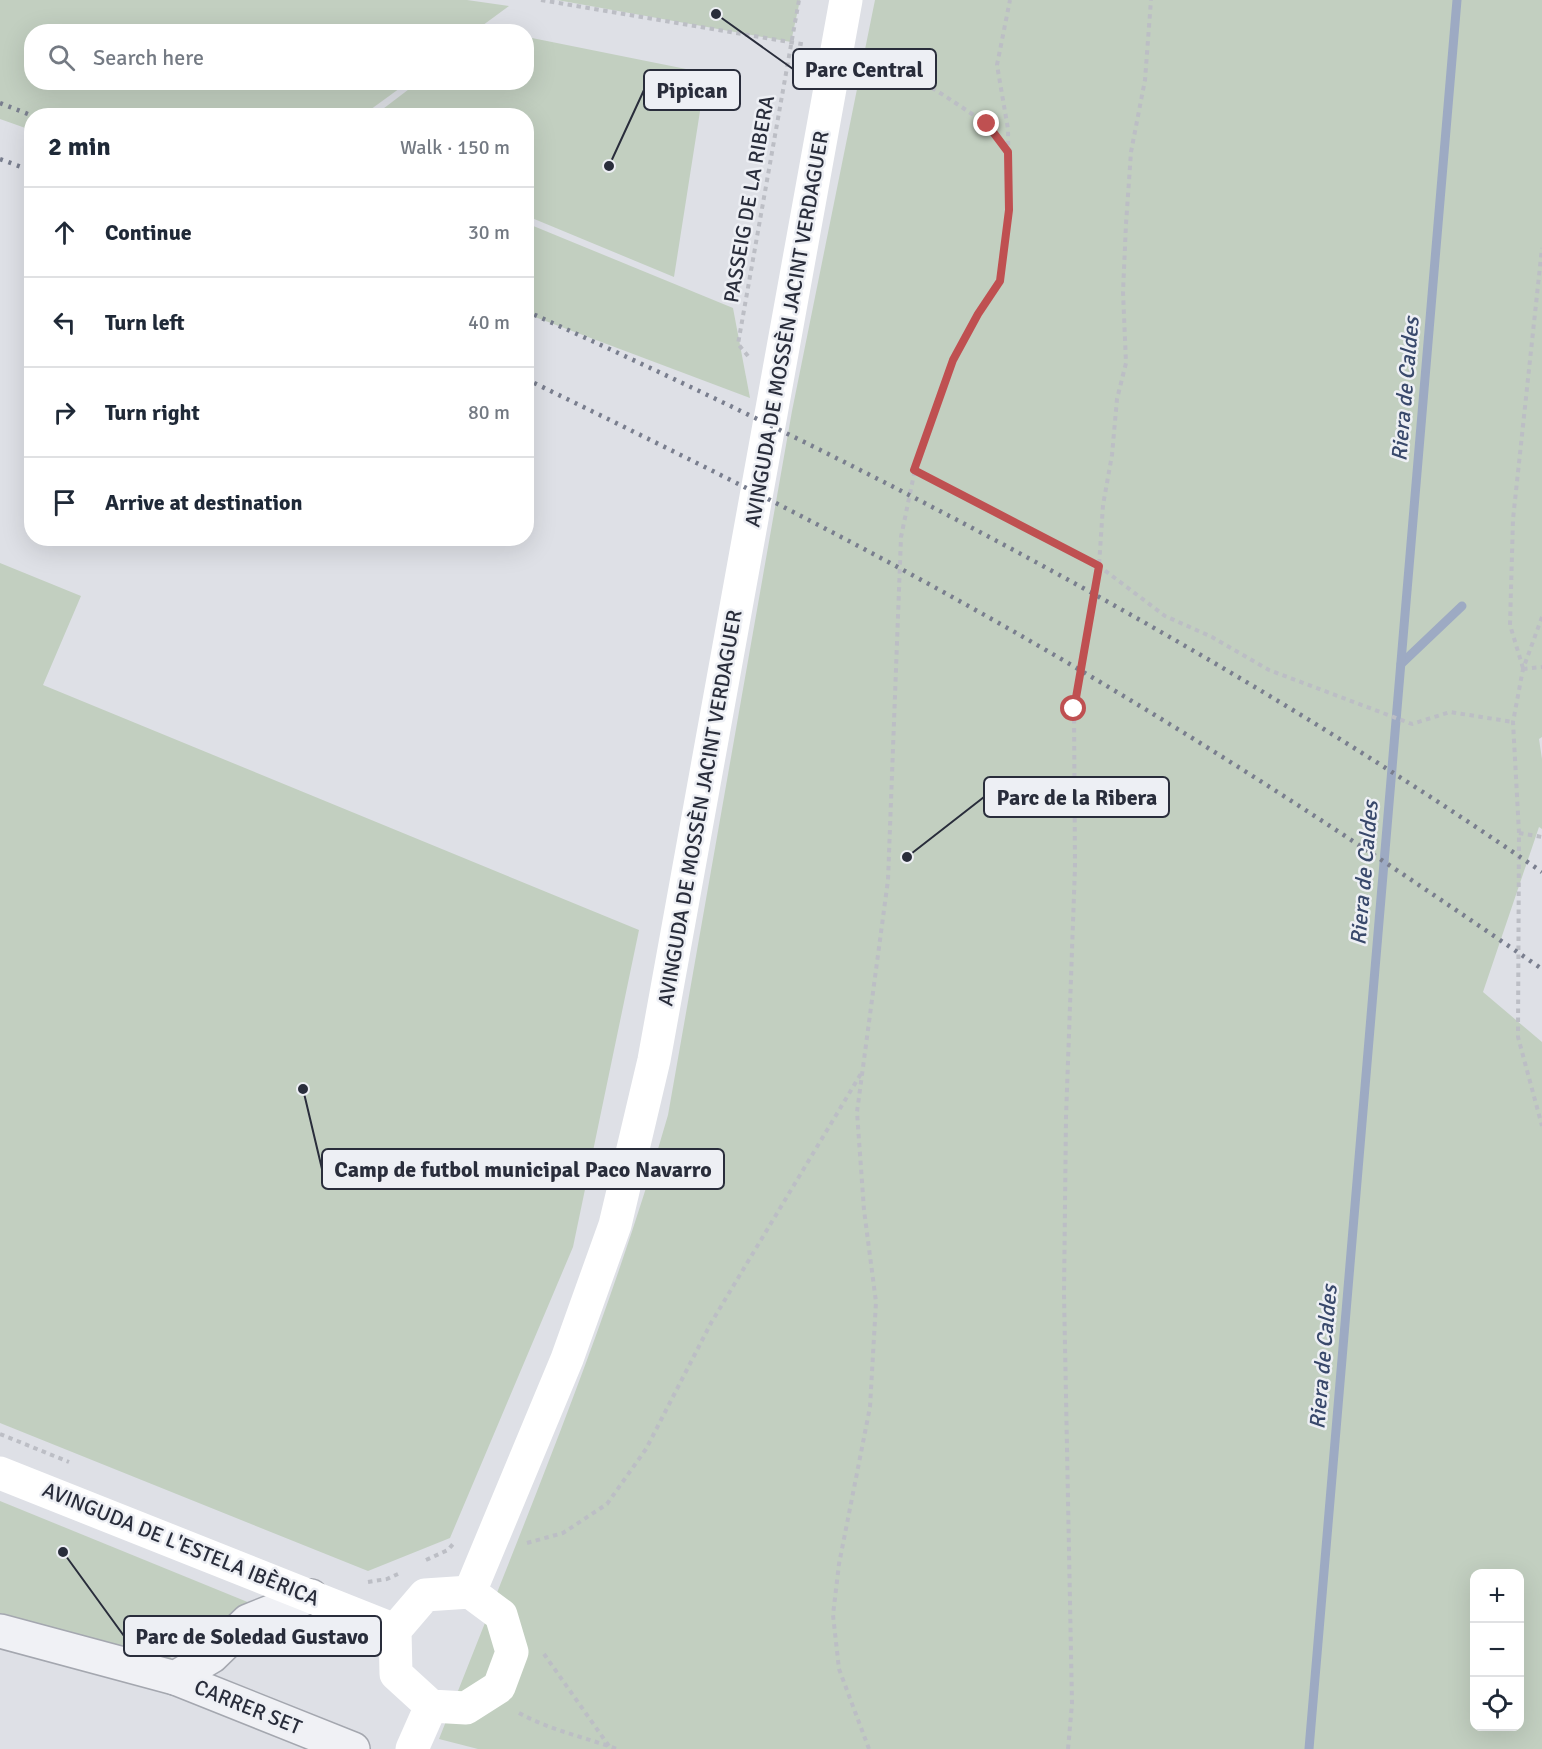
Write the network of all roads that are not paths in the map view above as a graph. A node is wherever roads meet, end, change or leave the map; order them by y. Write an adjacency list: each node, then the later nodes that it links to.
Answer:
1 (846, 0): 3 (main road, AVINGUDA DE MOSSÈN JACINT VERDAGUER)
2 (0, 1473): 4 (main road, AVINGUDA DE L'ESTELA IBÈRICA)
3 (470, 1592): 5 (main road); 8 (main road)
4 (311, 1596): 5 (main road, AVINGUDA DE L'ESTELA IBÈRICA); 7 (street, CARRER SET)
5 (395, 1630): 8 (main road)
6 (0, 1631): 7 (street, CARRER SET)
7 (175, 1678): 9 (street, CARRER SET)
8 (431, 1706): 10 (main road)
9 (353, 1749)
10 (412, 1749)

